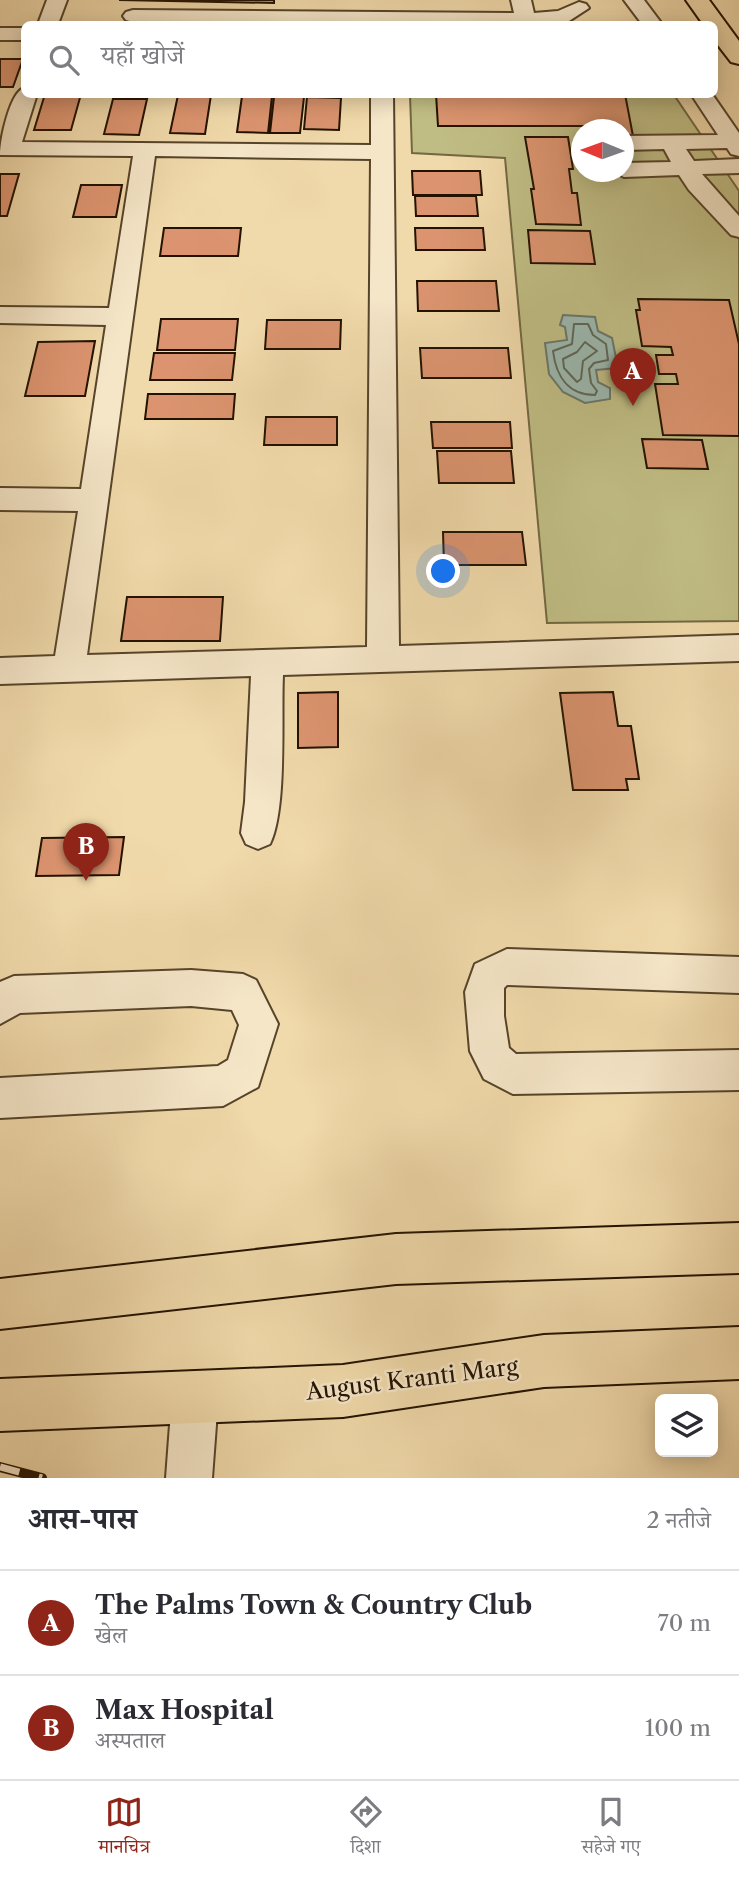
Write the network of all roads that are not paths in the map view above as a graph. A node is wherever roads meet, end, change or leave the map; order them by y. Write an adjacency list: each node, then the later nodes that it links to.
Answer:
1 (57, 0): 8 (street)
2 (634, 0): 9 (street)
3 (698, 0): 10 (main road)
4 (579, 8): 6 (street)
5 (296, 9): 6 (street); 7 (street)
6 (523, 9)
7 (133, 16)
8 (49, 21)
9 (650, 21)
10 (710, 21)
11 (0, 34): 12 (street)
12 (21, 34)
13 (719, 36): 14 (main road)
14 (739, 57)
15 (24, 98): 21 (street)
16 (382, 98): 23 (street)
17 (704, 98): 20 (street)
18 (671, 142): 19 (street); 20 (street); 25 (street)
19 (634, 144)
20 (736, 145)
21 (4, 148): 22 (street)
22 (145, 150): 23 (street); 29 (street)
23 (383, 152): 33 (street)
24 (739, 166): 25 (street)
25 (684, 168): 26 (street); 27 (street)
26 (634, 170)
27 (739, 230)
28 (0, 315): 29 (street)
29 (119, 317): 31 (street)
30 (0, 499): 31 (street)
31 (93, 500): 35 (street)
32 (739, 648): 33 (street)
33 (383, 659): 34 (street)
34 (267, 664): 35 (street); 37 (street)
35 (69, 668): 36 (street)
36 (0, 671)
37 (258, 833)
38 (739, 975): 40 (street)
39 (0, 1005): 41 (street)
40 (739, 1070)
41 (0, 1098)
42 (739, 1248): 43 (main road)
43 (0, 1304)
44 (739, 1353): 45 (main road, August Kranti Marg)
45 (195, 1398): 46 (main road, August Kranti Marg); 47 (street)
46 (0, 1405)
47 (189, 1478)

